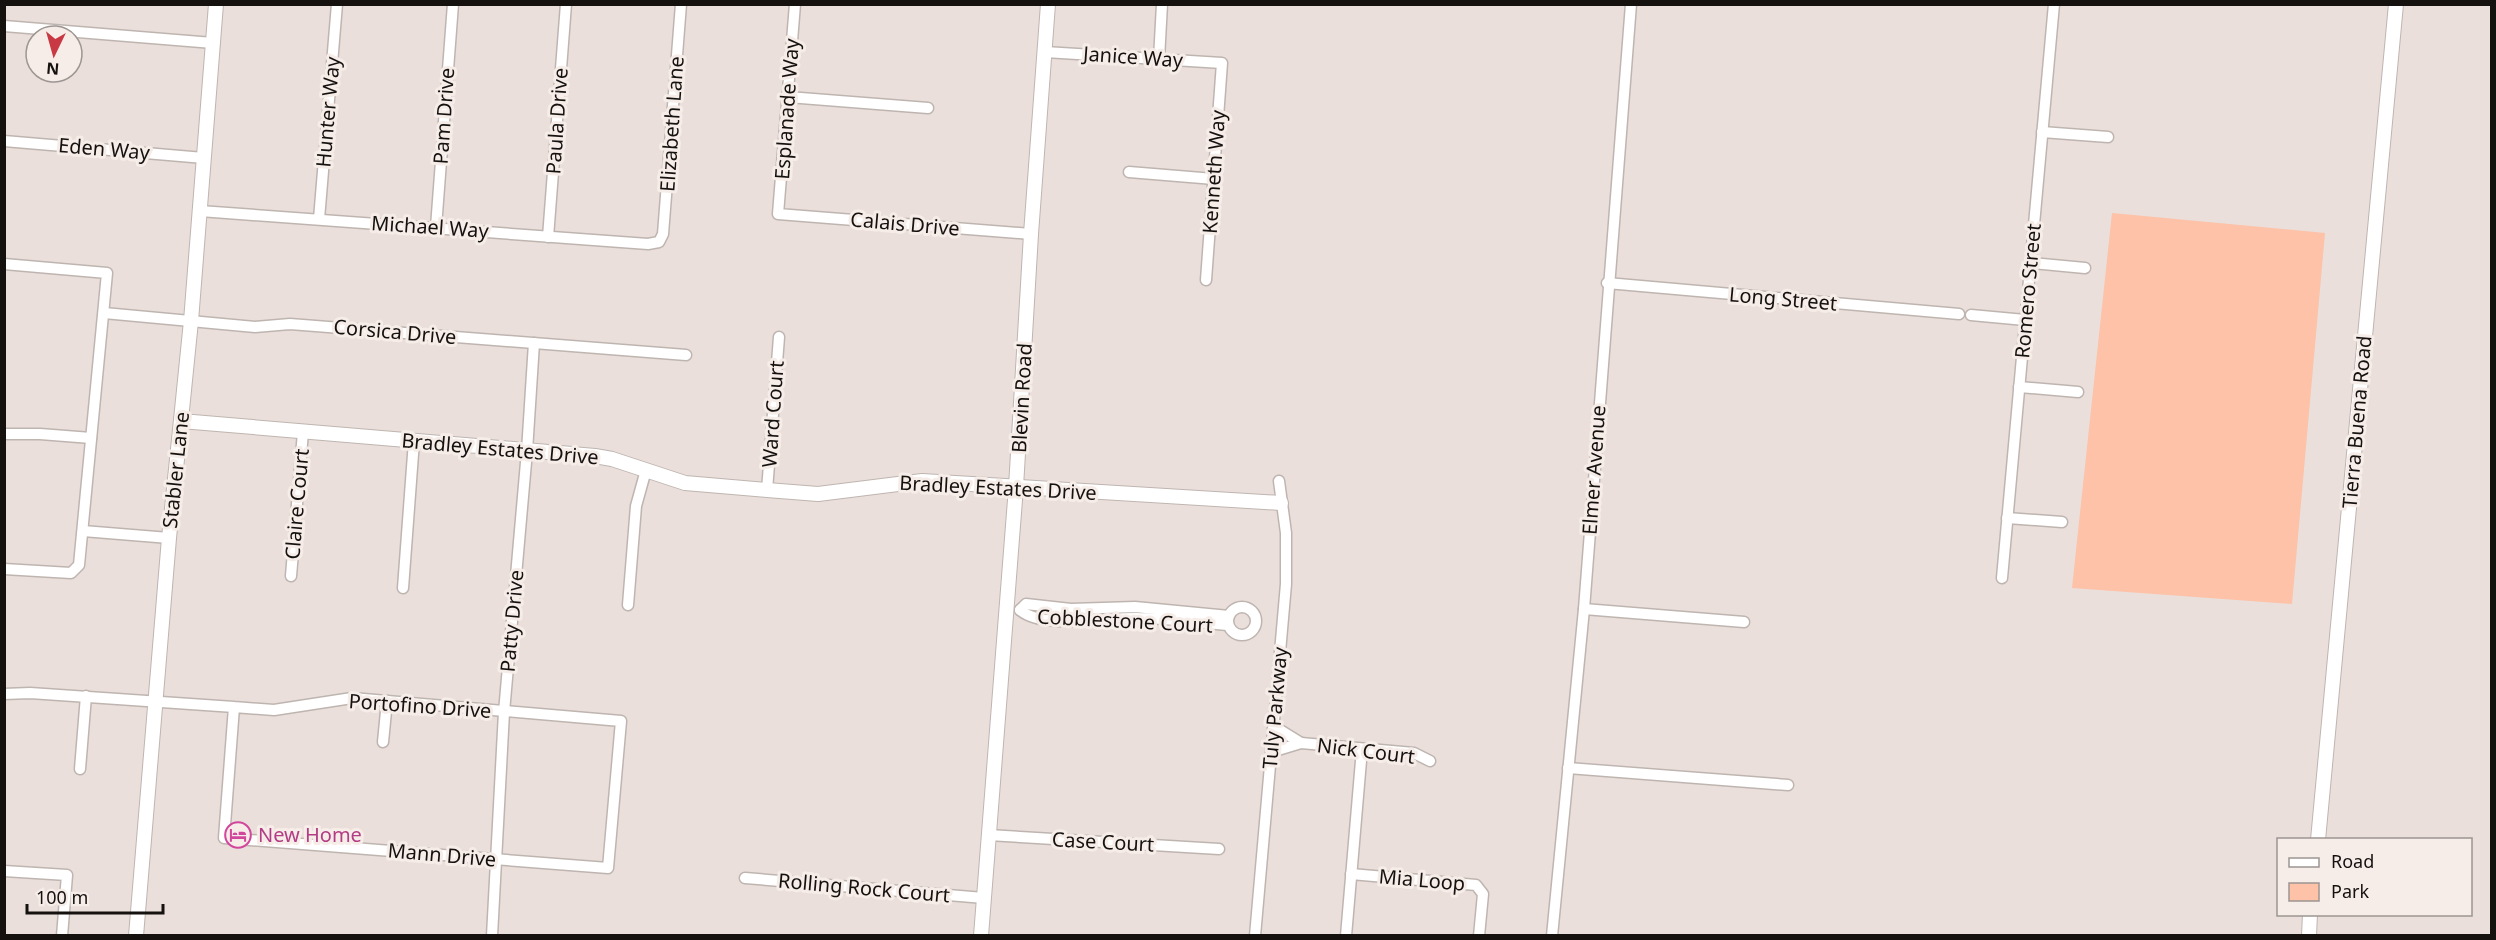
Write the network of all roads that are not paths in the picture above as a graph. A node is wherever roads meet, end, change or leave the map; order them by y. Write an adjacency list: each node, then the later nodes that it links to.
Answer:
1 (216, 4): 13 (street, Stabler Lane)
2 (337, 4): 27 (street, Hunter Way)
3 (453, 4): 28 (street, Pam Drive)
4 (566, 4): 30 (street, Paula Drive)
5 (681, 4): 31 (street, Elizabeth Lane)
6 (795, 4): 17 (street, Esplanade Way)
7 (1048, 4): 14 (street, Blevin Road)
8 (1162, 4): 15 (street)
9 (1631, 4): 36 (street, Elmer Avenue)
10 (2054, 4): 19 (street, Romero Street)
11 (2396, 4): 86 (street, Tierra Buena Road)
12 (4, 26): 13 (street)
13 (213, 43): 22 (street, Stabler Lane)
14 (1045, 52): 15 (street, Janice Way); 29 (street, Blevin Road)
15 (1159, 59): 16 (street, Janice Way)
16 (1222, 63): 24 (street, Kenneth Way)
17 (788, 98): 18 (street); 26 (street, Esplanade Way)
18 (928, 108)
19 (2042, 132): 20 (street); 32 (street, Romero Street)
20 (2108, 137)
21 (4, 141): 22 (street, Eden Way)
22 (204, 158): 25 (street, Stabler Lane)
23 (1130, 172): 24 (street)
24 (1214, 179): 35 (street, Kenneth Way)
25 (200, 211): 27 (street, Michael Way); 39 (street, Stabler Lane)
26 (778, 214): 29 (street, Calais Drive)
27 (319, 219): 28 (street, Michael Way)
28 (436, 227): 30 (street, Michael Way)
29 (1031, 234): 53 (street, Blevin Road)
30 (548, 237): 31 (street, Michael Way)
31 (658, 242)
32 (2031, 263): 34 (street); 38 (street, Romero Street)
33 (4, 264): 37 (street)
34 (2085, 268)
35 (1206, 280)
36 (1607, 283): 38 (street, Long Street); 65 (street, Elmer Avenue)
37 (104, 313): 39 (street, Corsica Drive); 48 (street)
38 (2025, 320): 43 (street, Romero Street)
39 (191, 321): 41 (street, Corsica Drive); 45 (street, Stabler Lane)
40 (778, 337): 54 (street, Ward Court)
41 (534, 344): 42 (street, Corsica Drive); 50 (street, Patty Drive)
42 (686, 355)
43 (2019, 387): 44 (street); 56 (street, Romero Street)
44 (2078, 392)
45 (181, 421): 46 (street, Bradley Estates Drive); 59 (street, Stabler Lane)
46 (303, 432): 49 (street, Bradley Estates Drive); 61 (street, Claire Court)
47 (4, 434): 48 (street)
48 (92, 438): 58 (street)
49 (414, 441): 50 (street, Bradley Estates Drive); 63 (street)
50 (527, 451): 51 (street, Bradley Estates Drive); 74 (street, Patty Drive)
51 (646, 470): 54 (street, Bradley Estates Drive); 64 (street)
52 (1279, 482): 55 (street, Tuly Parkway)
53 (1017, 487): 54 (street, Bradley Estates Drive); 55 (street, Bradley Estates Drive); 66 (street, Blevin Road)
54 (767, 490)
55 (1281, 503): 76 (street, Tuly Parkway)
56 (2007, 518): 57 (street); 62 (street, Romero Street)
57 (2062, 522)
58 (83, 531): 59 (street); 60 (street)
59 (169, 538): 72 (street, Stabler Lane)
60 (4, 569)
61 (291, 576)
62 (2002, 578)
63 (403, 588)
64 (627, 605)
65 (1584, 609): 68 (street); 82 (street, Elmer Avenue)
66 (1013, 610): 67 (street, Cobblestone Court); 85 (street, Blevin Road)
67 (1228, 621)
68 (1744, 622)
69 (4, 694): 70 (street, Portofino Drive)
70 (86, 696): 72 (street, Portofino Drive); 83 (street)
71 (387, 701): 73 (street, Portofino Drive); 74 (street, Portofino Drive); 77 (street)
72 (156, 702): 73 (street, Portofino Drive); 95 (street, Stabler Lane)
73 (234, 707): 88 (street, Mann Drive)
74 (504, 712): 75 (street, Portofino Drive); 88 (street, Patty Drive)
75 (621, 721): 88 (street, Mann Drive)
76 (1273, 729): 78 (street, Nick Court); 79 (street, Tuly Parkway)
77 (383, 742)
78 (1301, 743): 79 (street, Nick Court); 80 (street, Nick Court)
79 (1271, 749): 98 (street, Tuly Parkway)
80 (1362, 749): 81 (street, Nick Court); 90 (street)
81 (1430, 761)
82 (1568, 768): 84 (street); 101 (street, Elmer Avenue)
83 (80, 769)
84 (1788, 785)
85 (988, 835): 87 (street, Case Court); 92 (street, Blevin Road)
86 (2318, 838)
87 (1219, 849)
88 (497, 860): 96 (street, Patty Drive)
89 (4, 871): 94 (street)
90 (1351, 874): 99 (street); 100 (street, Mia Loop)
91 (745, 878): 92 (street, Rolling Rock Court)
92 (984, 898): 97 (street, Blevin Road)
93 (2310, 916): 102 (street)
94 (63, 936)
95 (136, 936)
96 (492, 936)
97 (981, 936)
98 (1255, 936)
99 (1346, 936)
100 (1479, 936)
101 (1552, 936)
102 (2308, 936)

